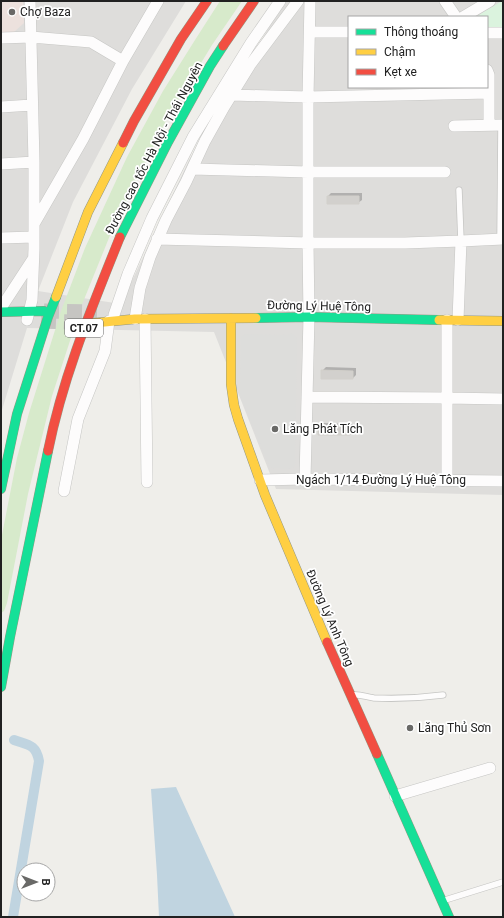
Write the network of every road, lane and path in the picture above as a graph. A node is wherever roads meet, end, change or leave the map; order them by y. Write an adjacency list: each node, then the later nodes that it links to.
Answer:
1 (30, 1): 17 (street)
2 (158, 1): 19 (street)
3 (207, 1): 63 (main road, CT.07)
4 (254, 1): 65 (main road, Đường cao tốc Hà Nội - Thái Nguyên / CT.07)
5 (280, 1): 47 (street)
6 (298, 1): 22 (street)
7 (310, 1): 13 (street)
8 (445, 1): 10 (street)
9 (486, 4): 11 (street); 12 (street)
10 (455, 16)
11 (465, 16)
12 (475, 16)
13 (310, 32): 14 (street); 23 (street)
14 (348, 32)
15 (488, 33): 16 (street)
16 (503, 33)
17 (31, 37): 18 (street); 19 (street); 24 (street)
18 (1, 38)
19 (123, 61): 35 (street)
20 (488, 72): 21 (street)
21 (490, 93): 23 (street); 27 (street)
22 (232, 94): 23 (street); 31 (street)
23 (308, 97): 32 (street)
24 (32, 106): 25 (street); 29 (street)
25 (1, 107)
26 (454, 126): 27 (street)
27 (489, 126): 28 (street)
28 (502, 126): 39 (lane)
29 (34, 162): 30 (street); 35 (street)
30 (1, 164)
31 (192, 169): 32 (street); 38 (street)
32 (308, 172): 33 (street); 41 (street)
33 (445, 172)
34 (459, 190): 40 (lane)
35 (34, 225): 36 (street)
36 (34, 237): 37 (street); 42 (street)
37 (1, 238)
38 (157, 239): 41 (street); 50 (street)
39 (501, 239): 40 (street)
40 (461, 241): 41 (street); 51 (street)
41 (308, 242): 48 (street)
42 (33, 258): 43 (street); 46 (street)
43 (1, 308)
44 (44, 311): 46 (main road)
45 (1, 313): 46 (main road)
46 (28, 316): 52 (main road)
47 (108, 316): 50 (main road, Đường Lý Huệ Tông); 54 (main road, Đường Lý Huệ Tông); 64 (street)
48 (309, 317): 49 (main road, Đường Lý Huệ Tông); 51 (main road, Đường Lý Huệ Tông); 55 (street)
49 (231, 318): 50 (main road, Đường Lý Huệ Tông); 59 (main road, Đường Lý Anh Tông)
50 (140, 319): 62 (street)
51 (453, 320): 53 (main road, Đường Lý Huệ Tông); 56 (street)
52 (41, 321)
53 (503, 321)
54 (94, 323)
55 (307, 397): 56 (street); 58 (street)
56 (447, 398): 57 (street); 60 (street)
57 (503, 399)
58 (305, 479): 59 (street, Ngách 1/14 Đường Lý Huệ Tông); 60 (street, Ngách 1/14 Đường Lý Huệ Tông)
59 (260, 480): 66 (main road, Đường Lý Anh Tông)
60 (447, 480): 61 (street, Ngách 1/14 Đường Lý Huệ Tông)
61 (503, 481)
62 (147, 482)
63 (1, 489)
64 (64, 491)
65 (1, 687)
66 (350, 695): 67 (lane); 69 (main road, Đường Lý Anh Tông)
67 (443, 695)
68 (490, 768): 69 (street)
69 (395, 796): 71 (main road, Đường Lý Anh Tông)
70 (503, 882): 71 (lane)
71 (442, 901): 72 (main road, Đường Lý Anh Tông)
72 (449, 917)

